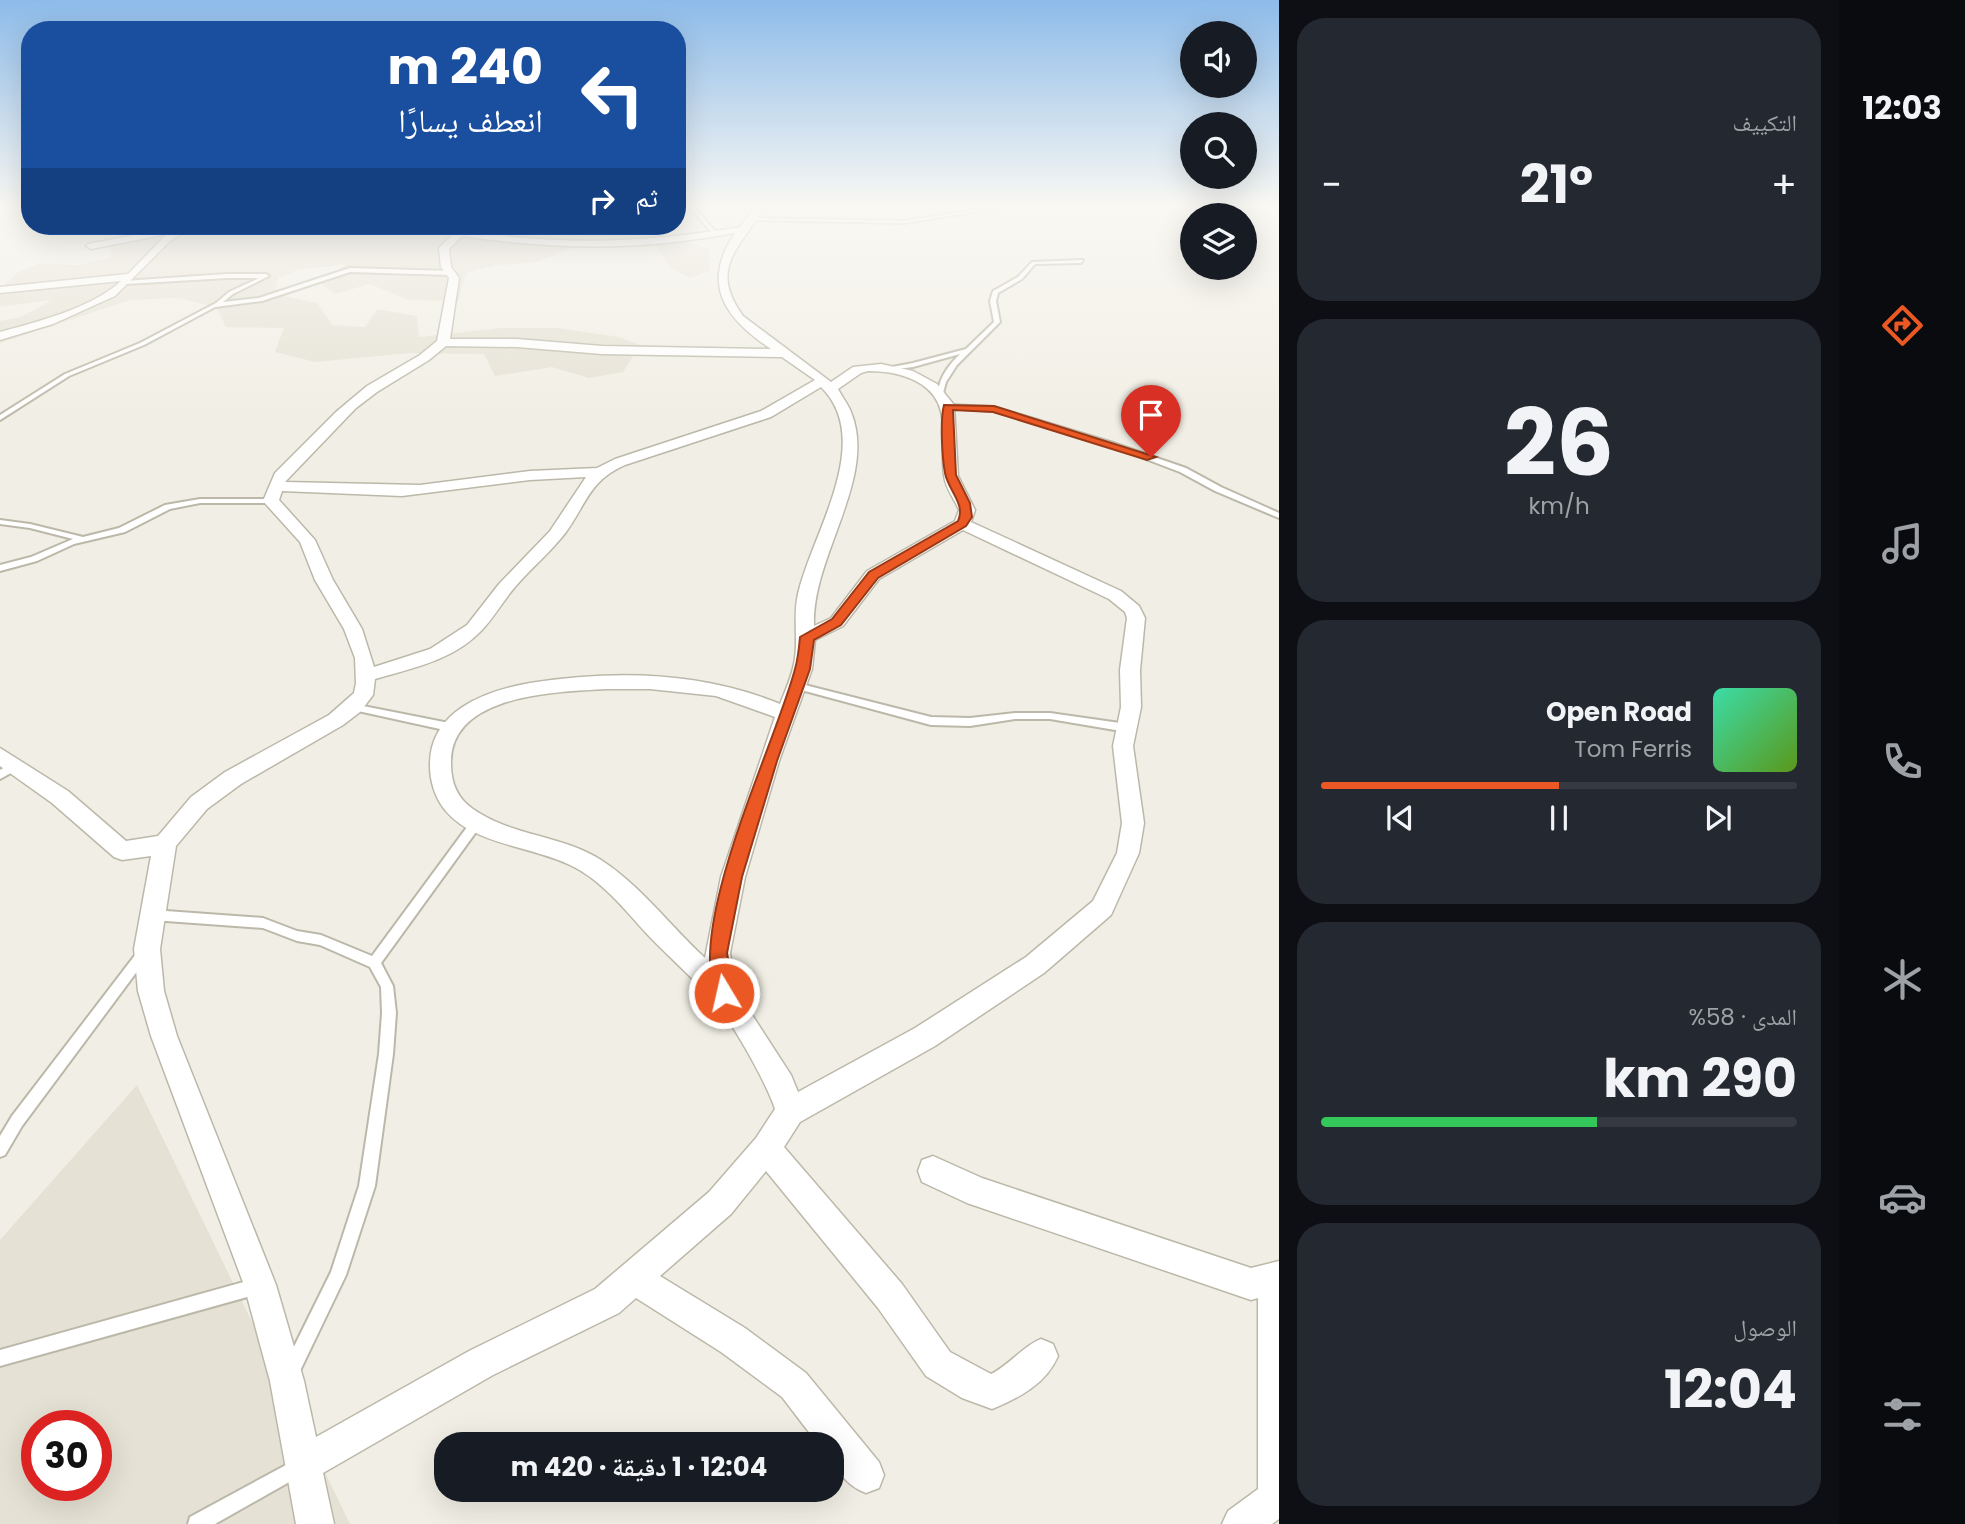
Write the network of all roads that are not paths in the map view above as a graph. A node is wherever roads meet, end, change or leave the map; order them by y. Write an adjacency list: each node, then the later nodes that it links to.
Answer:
1 (132, 275): 6 (street)
2 (335, 275): 8 (lane)
3 (451, 275): 10 (street)
4 (723, 275): 12 (street)
5 (1023, 275): 11 (lane)
6 (128, 279): 7 (street); 8 (lane); 9 (street)
7 (0, 289)
8 (218, 304): 16 (lane)
9 (0, 336)
10 (443, 342): 12 (street); 18 (street)
11 (968, 350): 13 (lane); 15 (lane)
12 (783, 353): 14 (street)
13 (890, 368): 14 (street); 15 (street)
14 (826, 385): 17 (street); 24 (street)
15 (944, 400): 19 (lane); 21 (street)
16 (0, 418)
17 (597, 472): 18 (street); 25 (street)
18 (273, 493): 22 (lane); 25 (street)
19 (1279, 516)
20 (0, 522): 22 (lane)
21 (962, 524): 24 (street); 30 (street)
22 (82, 539): 23 (lane)
23 (0, 568)
24 (807, 637): 26 (street)
25 (365, 676): 27 (street)
26 (797, 686): 28 (street); 30 (lane)
27 (353, 708): 29 (lane); 33 (street)
28 (786, 714): 29 (street); 37 (street)
29 (449, 727): 32 (street)
30 (1127, 728): 38 (street)
31 (4, 766): 33 (street)
32 (477, 822): 36 (lane); 37 (street)
33 (165, 843): 34 (street)
34 (152, 915): 35 (street); 36 (lane)
35 (147, 949): 40 (lane); 44 (street)
36 (374, 963): 47 (lane)
37 (724, 993): 38 (street)
38 (790, 1112): 39 (street)
39 (766, 1148): 42 (street); 45 (street)
40 (0, 1150)
41 (933, 1171): 43 (street)
42 (634, 1278): 48 (street); 49 (street)
43 (1276, 1278): 52 (street)
44 (260, 1285): 46 (lane); 47 (street)
45 (1041, 1356)
46 (0, 1358)
47 (287, 1381): 48 (street)
48 (304, 1464): 50 (lane); 51 (street)
49 (866, 1475)
50 (197, 1524)
51 (315, 1524)
52 (1241, 1524)

